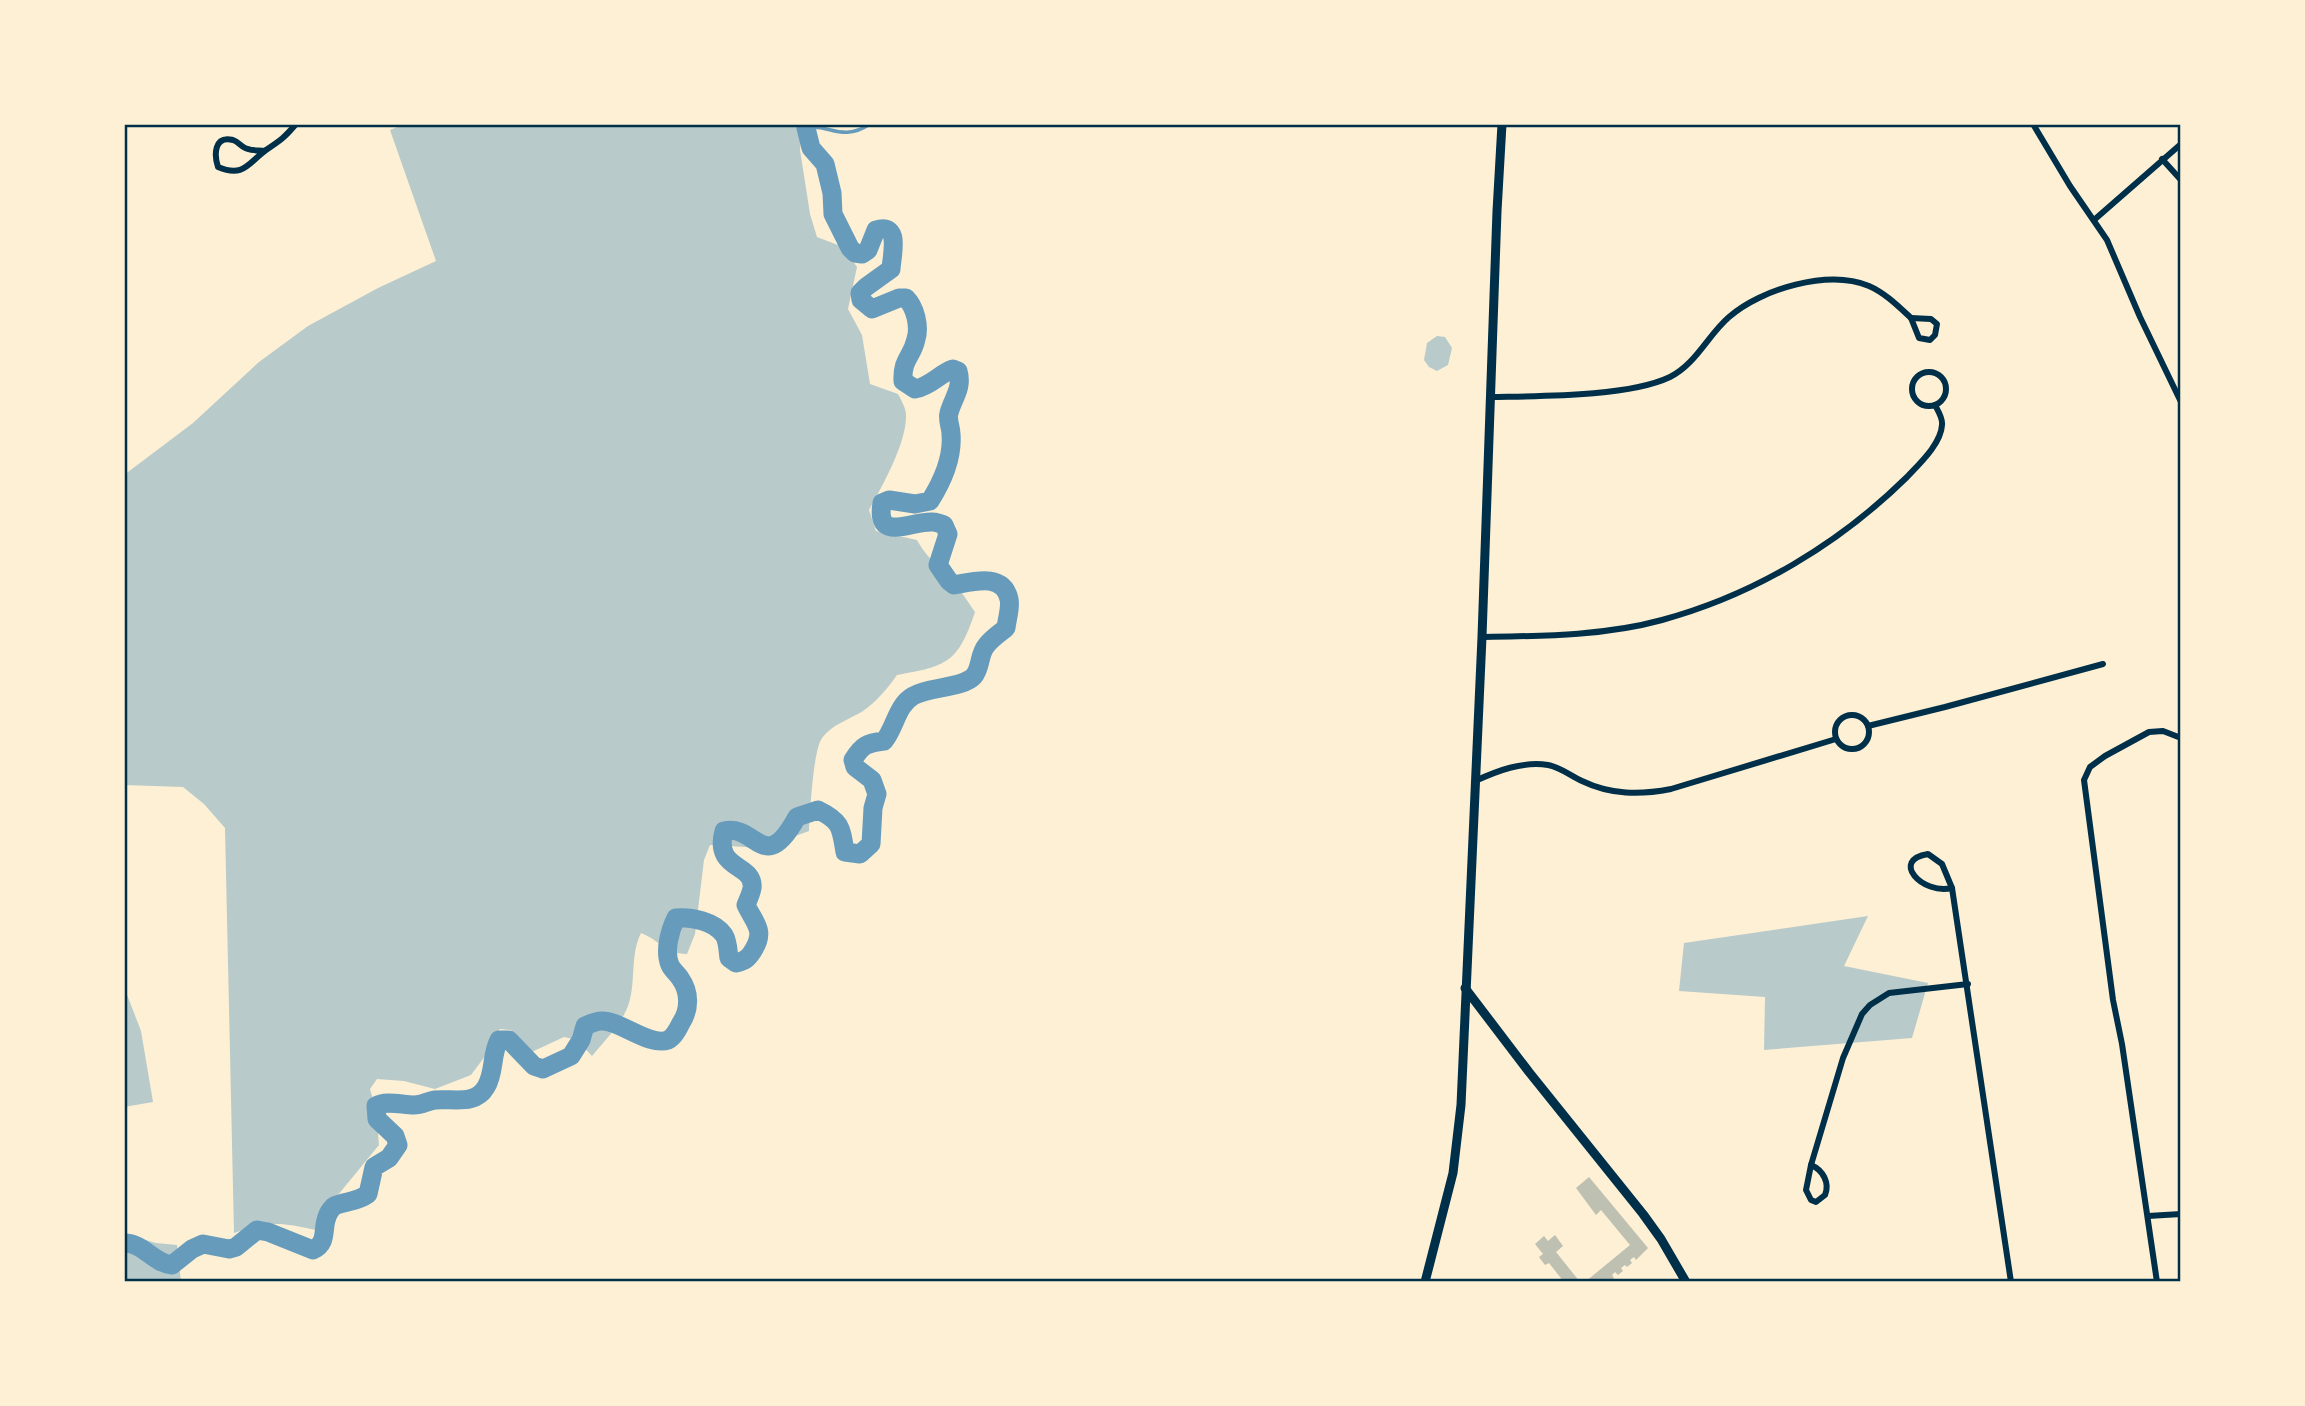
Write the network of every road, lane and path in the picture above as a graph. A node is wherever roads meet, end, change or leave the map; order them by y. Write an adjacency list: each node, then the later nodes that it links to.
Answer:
1 (296, 124): 5 (street)
2 (1503, 124): 10 (main road)
3 (2033, 124): 8 (street)
4 (2181, 144): 6 (street)
5 (265, 151): 5 (street)
6 (2162, 159): 7 (street); 8 (street)
7 (2181, 180)
8 (2094, 220): 11 (street)
9 (1911, 318): 9 (street); 10 (street)
10 (1491, 397): 13 (main road)
11 (2181, 402)
12 (1935, 405): 12 (street); 13 (street)
13 (1482, 637): 18 (main road)
14 (2103, 664): 15 (street)
15 (1868, 726): 17 (street); 17 (street)
16 (2181, 738): 24 (street)
17 (1836, 739): 18 (street)
18 (1475, 780): 21 (main road)
19 (1952, 888): 19 (street); 20 (street)
20 (1968, 984): 22 (street); 27 (street)
21 (1465, 988): 25 (main road); 26 (main road)
22 (1811, 1165): 22 (street)
23 (2181, 1214): 24 (street)
24 (2148, 1216): 28 (street)
25 (1425, 1282)
26 (1686, 1282)
27 (2011, 1282)
28 (2157, 1282)

